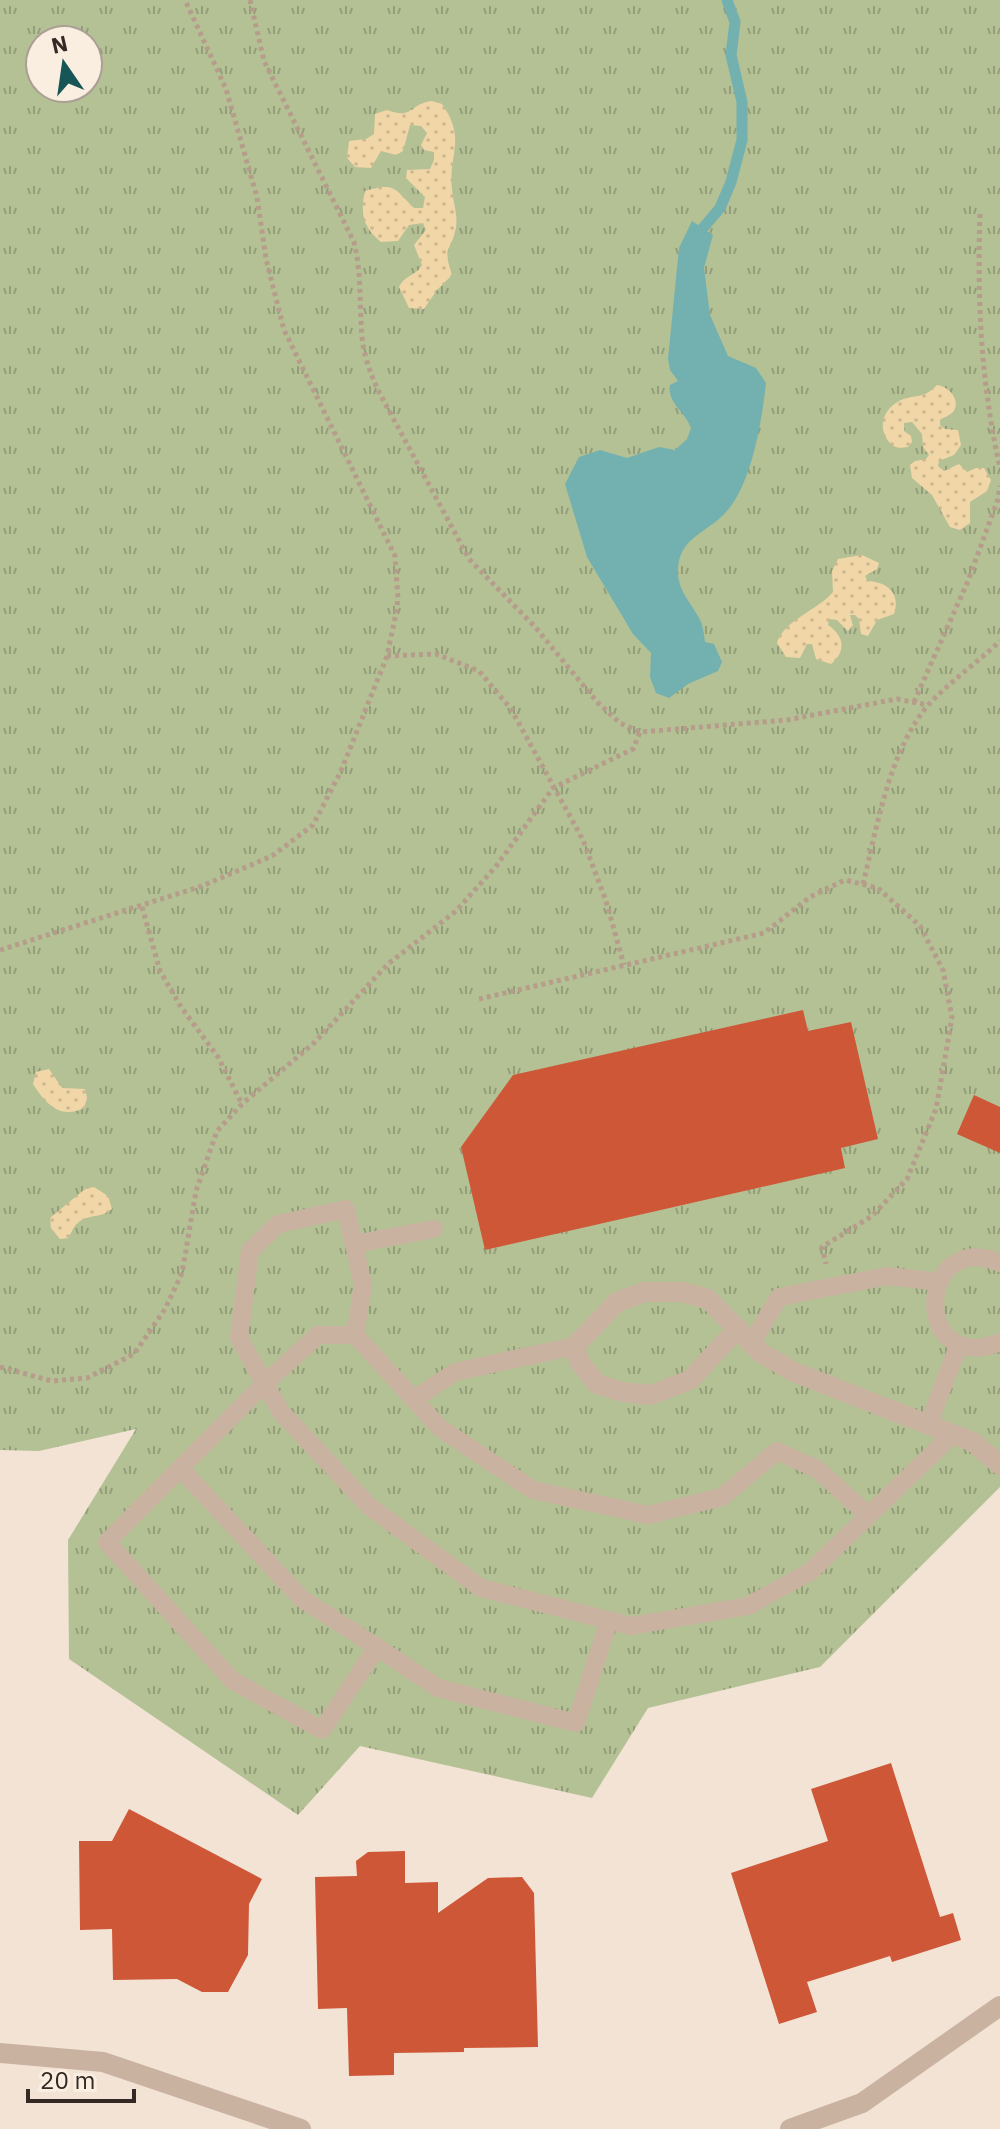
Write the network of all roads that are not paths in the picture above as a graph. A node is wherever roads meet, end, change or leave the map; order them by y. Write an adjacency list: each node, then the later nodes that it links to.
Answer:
1 (434, 1229): 2 (lane)
2 (354, 1244): 6 (lane); 11 (lane)
3 (1000, 1263): 4 (lane)
4 (939, 1282): 8 (lane); 9 (lane)
5 (738, 1328): 8 (street); 10 (street); 10 (street)
6 (355, 1335): 11 (lane); 12 (lane)
7 (1000, 1342): 9 (lane)
8 (752, 1343): 13 (street)
9 (959, 1344): 13 (lane)
10 (575, 1346): 12 (lane)
11 (264, 1384): 16 (lane); 18 (lane)
12 (414, 1399): 17 (lane)
13 (929, 1423): 14 (street)
14 (953, 1434): 15 (street); 17 (lane)
15 (1000, 1465)
16 (180, 1468): 19 (lane); 19 (lane)
17 (868, 1515): 18 (lane)
18 (609, 1621): 19 (lane)
19 (377, 1647)
20 (1000, 2006): 23 (street)
21 (0, 2053): 22 (street)
22 (301, 2129)
23 (790, 2129)

